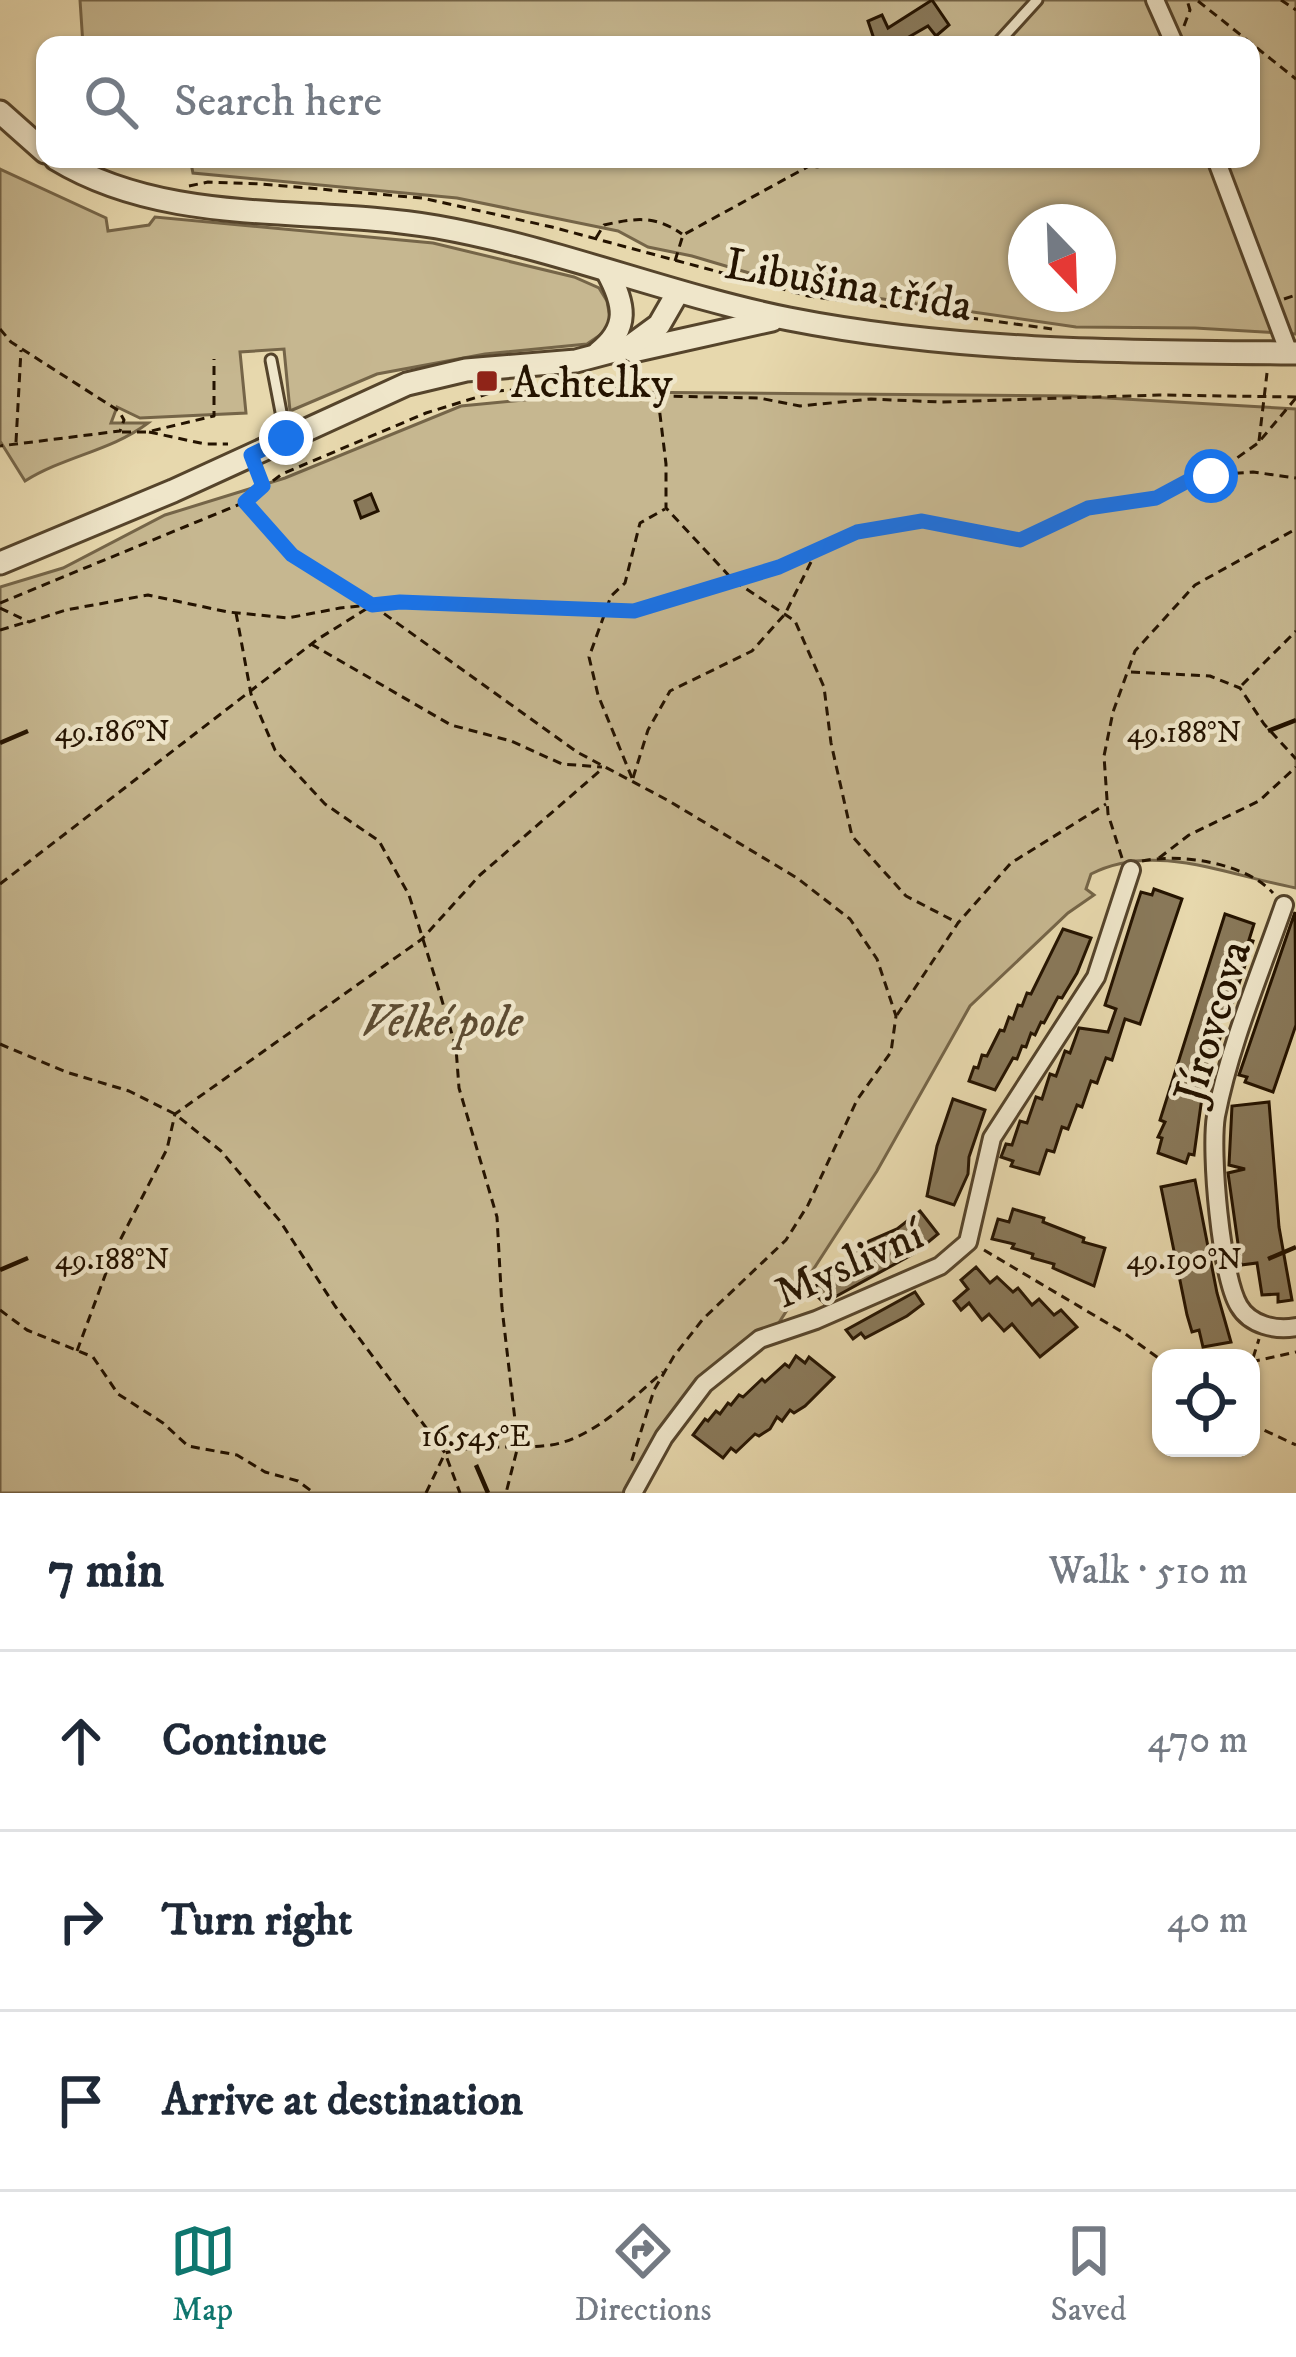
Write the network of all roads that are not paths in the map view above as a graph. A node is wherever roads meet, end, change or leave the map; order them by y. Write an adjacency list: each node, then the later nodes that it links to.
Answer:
1 (1037, 0): 3 (lane)
2 (1155, 0): 4 (street)
3 (1004, 36)
4 (1170, 36)
5 (0, 112): 6 (street)
6 (36, 144)
7 (73, 168): 9 (street, Libušina třída)
8 (1219, 168): 12 (street)
9 (607, 271): 10 (street, Libušina třída); 13 (street)
10 (677, 292): 11 (street, Libušina třída); 13 (street)
11 (791, 319): 12 (street, Libušina třída); 13 (street)
12 (1284, 353)
13 (590, 358): 15 (street)
14 (271, 360): 15 (lane)
15 (286, 438): 16 (street)
16 (0, 562)
17 (1135, 866): 20 (street, Myslivní)
18 (1284, 905): 19 (street, Jírovcova)
19 (1296, 1327)
20 (636, 1486)

